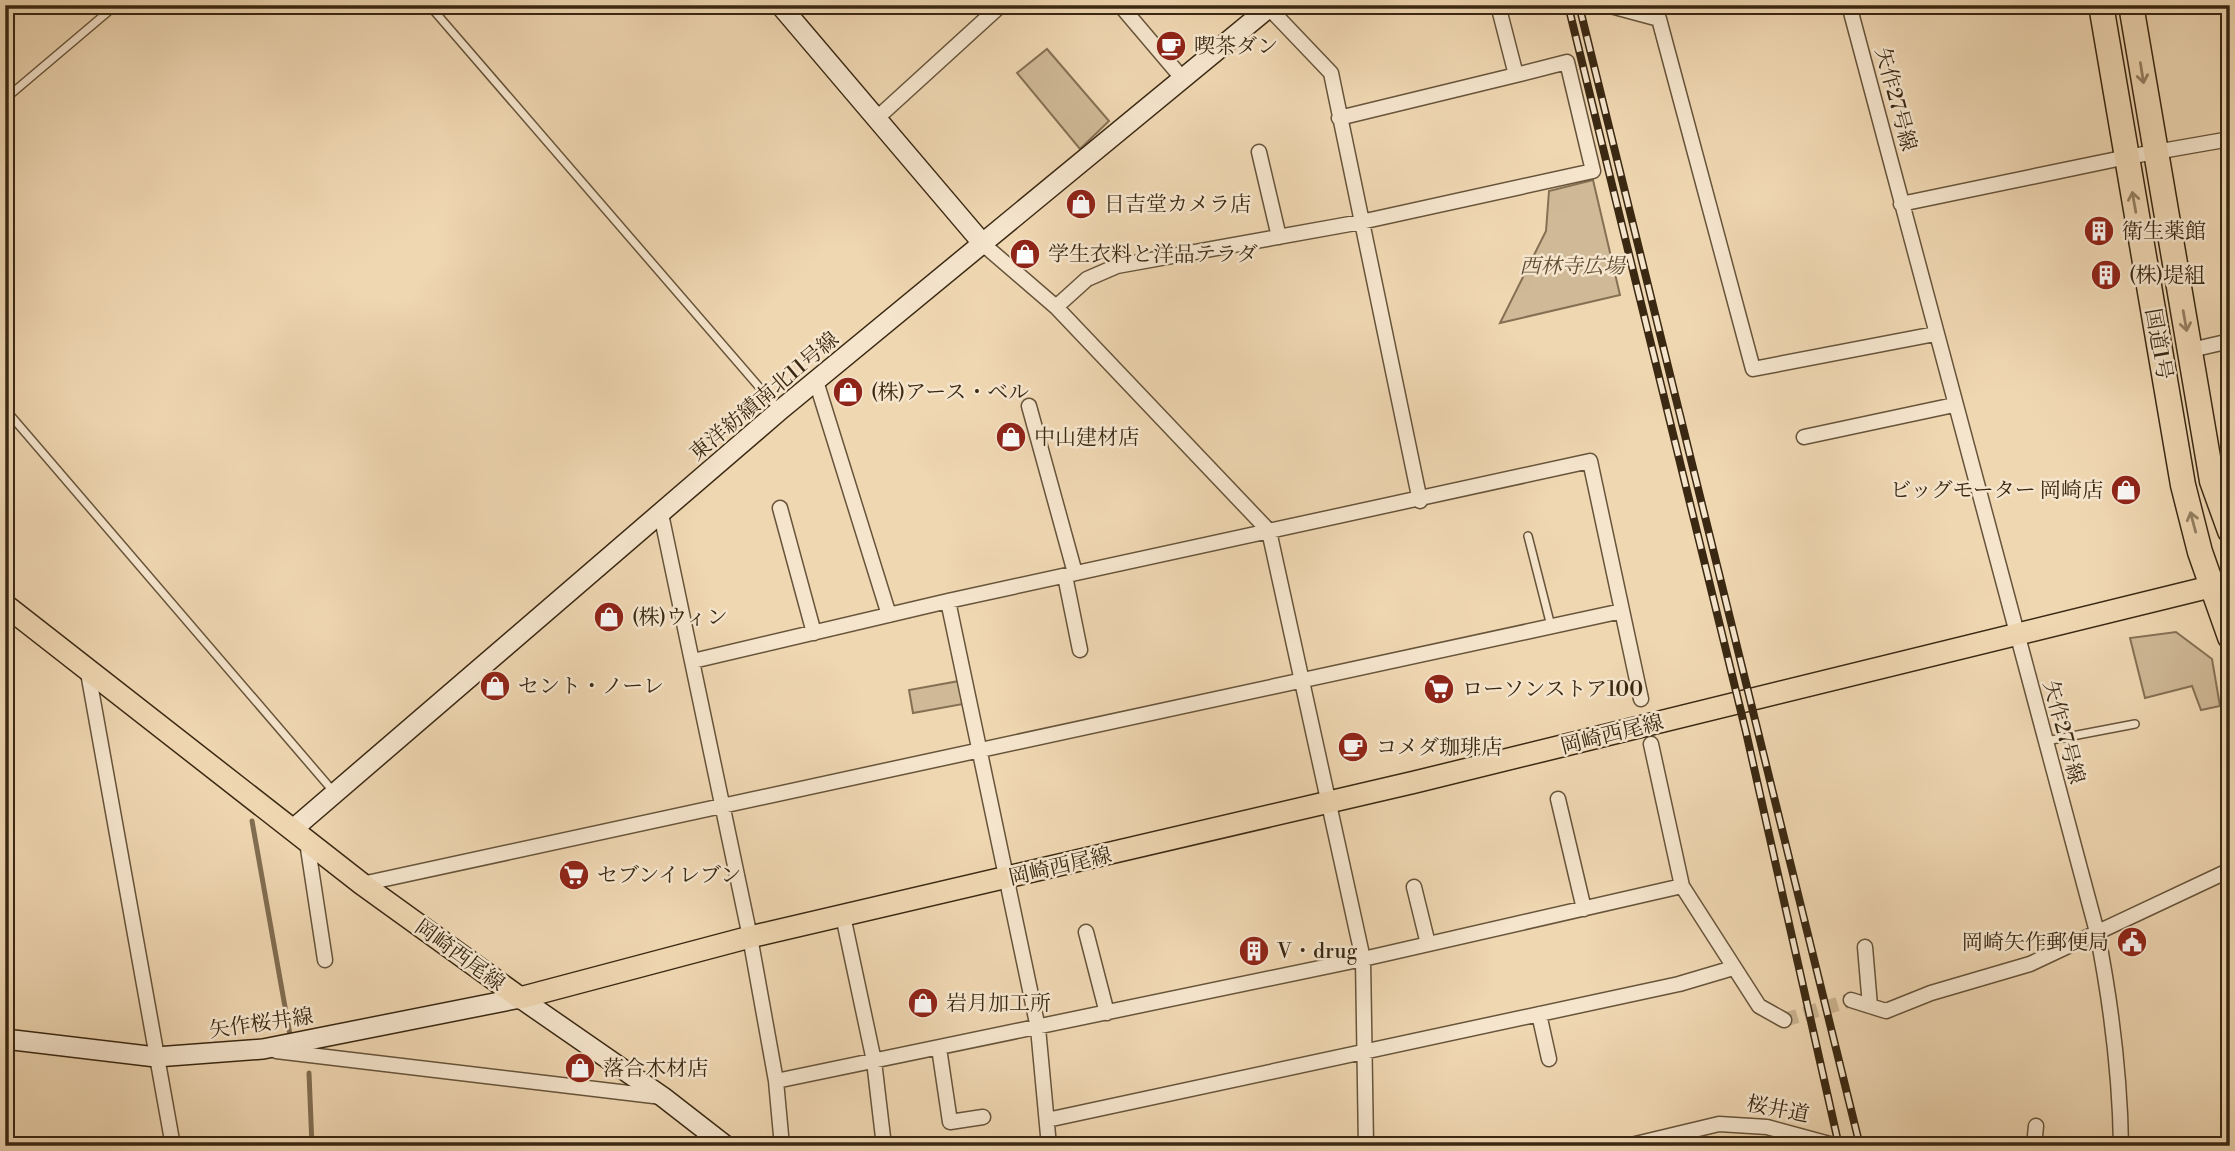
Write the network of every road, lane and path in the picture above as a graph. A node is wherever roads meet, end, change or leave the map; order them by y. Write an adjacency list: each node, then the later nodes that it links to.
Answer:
1 (116, 5): 14 (lane)
2 (429, 5): 33 (lane)
3 (780, 5): 16 (street)
4 (1001, 5): 16 (street)
5 (1120, 5): 13 (street)
6 (1498, 5): 12 (street)
7 (1607, 5): 26 (street)
8 (1849, 5): 21 (street, 矢作27号線)
9 (2101, 5): 20 (highway, 国道1号)
10 (2131, 5): 18 (highway, 国道1号, one-way to 18)
11 (1270, 7): 13 (street, 東洋紡績南北11号線); 15 (street)
12 (1516, 75): 15 (street); 22 (street)
13 (1182, 78): 24 (street, 東洋紡績南北11号線)
14 (5, 99)
15 (1339, 118): 22 (street)
16 (876, 119): 24 (street)
17 (2230, 139): 18 (street)
18 (2155, 151): 20 (street); 28 (highway, 国道1号, one-way to 28)
19 (1259, 152): 23 (street)
20 (2127, 157): 21 (street); 42 (highway, 国道1号, one-way to 20)
21 (1901, 204): 26 (street, 矢作27号線)
22 (1361, 222): 23 (street); 35 (street)
23 (1279, 237): 25 (street)
24 (984, 245): 25 (street); 29 (street, 東洋紡績南北11号線)
25 (1056, 307): 38 (street)
26 (1935, 334): 30 (street, 矢作27号線)
27 (2230, 341): 28 (street)
28 (2191, 350): 39 (highway, 国道1号)
29 (816, 381): 33 (street, 東洋紡績南北11号線); 46 (street)
30 (1954, 405): 34 (street); 49 (street, 矢作27号線)
31 (1028, 406): 41 (street)
32 (5, 409): 60 (lane)
33 (779, 411): 37 (street, 東洋紡績南北11号線)
34 (1804, 437)
35 (1420, 500): 38 (street); 45 (street)
36 (780, 508): 48 (street)
37 (661, 514): 52 (street); 60 (street, 東洋紡績南北11号線)
38 (1269, 531): 41 (street); 54 (street)
39 (2230, 531)
40 (1528, 536): 47 (lane)
41 (1070, 575): 43 (street); 51 (street)
42 (2221, 585): 49 (main road, 岡崎西尾線); 50 (highway, 国道1号)
43 (948, 601): 46 (street); 59 (street)
44 (5, 605): 53 (main road, 岡崎西尾線)
45 (1622, 611): 47 (street); 55 (street)
46 (889, 615): 48 (street)
47 (1551, 626): 54 (street)
48 (814, 633): 52 (street)
49 (2016, 636): 57 (street, 矢作27号線); 62 (main road, 岡崎西尾線)
50 (2230, 637)
51 (1080, 650)
52 (693, 661): 63 (street)
53 (87, 667): 64 (main road, 岡崎西尾線); 91 (street)
54 (1302, 681): 59 (street); 62 (street)
55 (1641, 699)
56 (2135, 724): 57 (lane)
57 (2045, 741): 73 (street, 矢作27号線)
58 (1651, 744): 68 (street)
59 (980, 748): 63 (street); 66 (street)
60 (335, 793): 64 (street, 東洋紡績南北11号線)
61 (1558, 799): 70 (street)
62 (1329, 802): 66 (main road, 岡崎西尾線); 77 (street)
63 (721, 808): 67 (street); 74 (street)
64 (300, 836): 67 (main road, 岡崎西尾線); 78 (street)
65 (2230, 870): 73 (street)
66 (1008, 878): 71 (main road, 岡崎西尾線); 86 (street)
67 (362, 884): 80 (main road, 岡崎西尾線)
68 (1682, 886): 70 (street); 79 (street)
69 (1414, 887): 75 (street)
70 (1584, 909): 75 (street)
71 (843, 916): 74 (main road, 岡崎西尾線); 93 (street)
72 (1086, 932): 83 (street)
73 (2097, 932): 82 (street); 108 (street, 矢作27号線)
74 (750, 937): 80 (main road, 岡崎西尾線); 94 (street)
75 (1428, 944): 77 (street)
76 (1865, 947): 82 (street)
77 (1363, 959): 83 (street); 90 (street)
78 (325, 960)
79 (1733, 968): 84 (street); 85 (street)
80 (520, 998): 89 (street, 矢作桜井線); 95 (street)
81 (1851, 1000): 82 (street)
82 (1870, 1006)
83 (1107, 1013): 86 (street)
84 (1539, 1014): 90 (street); 92 (street)
85 (1784, 1020)
86 (1038, 1028): 88 (street); 97 (street)
87 (5, 1039): 91 (street, 矢作桜井線)
88 (939, 1048): 93 (street); 96 (street)
89 (263, 1049): 91 (street, 矢作桜井線); 95 (street)
90 (1364, 1051): 97 (street); 104 (street)
91 (156, 1056): 99 (street)
92 (1549, 1059)
93 (874, 1061): 94 (street); 102 (street)
94 (776, 1081): 101 (street)
95 (663, 1097): 100 (street)
96 (983, 1117)
97 (1047, 1120): 103 (street)
98 (2036, 1126): 107 (street)
99 (173, 1146)
100 (726, 1146)
101 (782, 1146)
102 (884, 1146)
103 (1049, 1146)
104 (1366, 1146)
105 (1627, 1146): 106 (street, 桜井道)
106 (1837, 1146)
107 (2034, 1146)
108 (2121, 1146)

